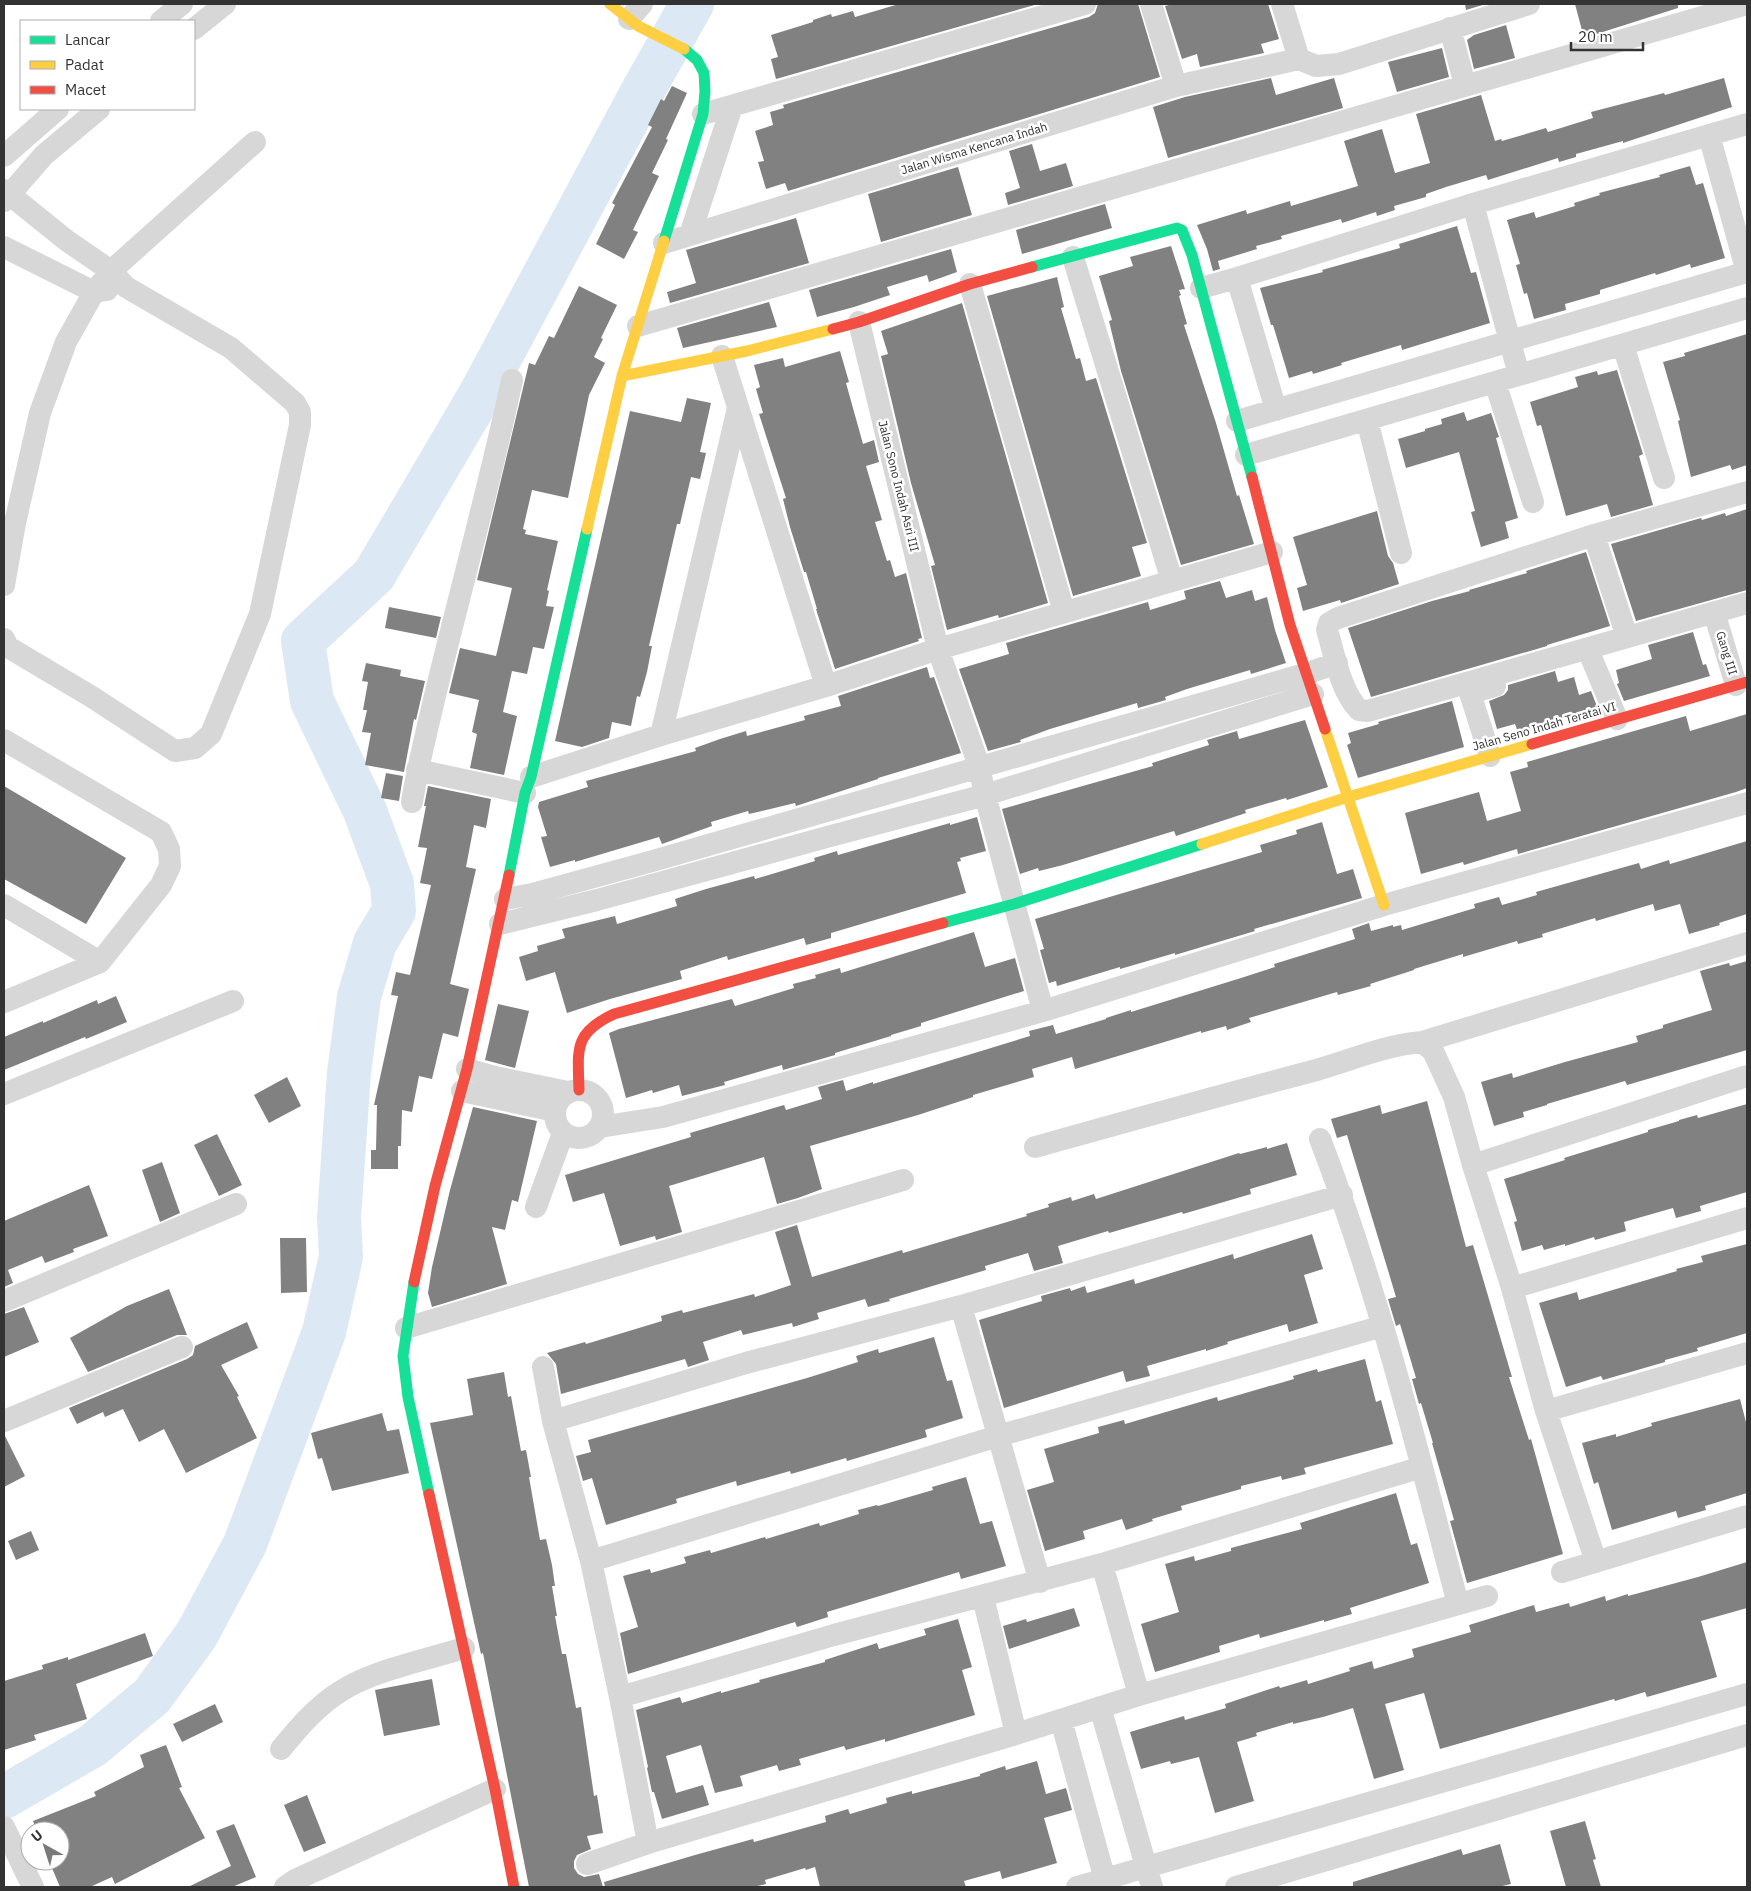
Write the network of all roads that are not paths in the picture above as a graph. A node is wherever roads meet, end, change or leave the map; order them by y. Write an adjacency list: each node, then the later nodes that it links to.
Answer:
1 (182, 4): 10 (street)
2 (225, 4): 11 (street)
3 (610, 4): 9 (street)
4 (1085, 4): 16 (street)
5 (1151, 4): 15 (street)
6 (1282, 4): 13 (street)
7 (1529, 4): 12 (street)
8 (1747, 4): 14 (street)
9 (637, 16): 19 (street)
10 (162, 20)
11 (195, 28)
12 (1450, 28): 13 (street); 14 (street)
13 (1299, 59): 15 (street, Jalan Wisma Kencana Indah)
14 (1465, 85): 38 (street)
15 (1176, 86): 26 (street, Jalan Wisma Kencana Indah)
16 (732, 106): 19 (street); 26 (street)
17 (57, 110): 23 (street)
18 (98, 110): 24 (street)
19 (703, 114): 27 (street)
20 (1747, 124): 21 (street)
21 (1709, 135): 25 (street); 30 (street)
22 (255, 142): 32 (street)
23 (4, 156)
24 (6, 195): 32 (street)
25 (1473, 204): 31 (street); 39 (street)
26 (690, 235): 27 (street, Jalan Wisma Kencana Indah)
27 (664, 243): 38 (street)
28 (4, 247): 35 (street)
29 (1073, 257): 33 (street); 34 (street); 57 (street)
30 (1747, 272): 39 (street)
31 (1237, 278): 34 (street); 47 (street)
32 (118, 279): 35 (street); 64 (street)
33 (970, 284): 37 (street); 60 (street)
34 (1201, 288): 49 (street)
35 (94, 292): 58 (street)
36 (1747, 308): 40 (street)
37 (860, 322): 41 (street); 65 (street, Jalan Sono Indah Asri III)
38 (638, 326): 43 (street)
39 (1510, 341): 42 (street); 47 (street)
40 (1623, 345): 42 (street); 51 (street)
41 (722, 356): 43 (street); 46 (street)
42 (1520, 375): 45 (street)
43 (622, 376): 77 (street)
44 (512, 380): 76 (street)
45 (1494, 382): 48 (street); 53 (street)
46 (738, 407): 70 (street); 72 (street)
47 (1276, 410): 49 (street)
48 (1367, 420): 50 (street); 56 (street)
49 (1237, 421): 50 (street)
50 (1246, 455): 55 (street)
51 (1664, 478)
52 (1747, 492): 54 (street)
53 (1533, 502)
54 (1594, 535): 63 (street); 67 (street)
55 (1272, 552): 57 (street); 68 (street)
56 (1401, 553)
57 (1172, 581): 60 (street)
58 (4, 585)
59 (1747, 603): 63 (street)
60 (1064, 612): 65 (street)
61 (1747, 613): 62 (street)
62 (1717, 622): 66 (street); 69 (street, Gang III)
63 (1628, 637): 67 (street)
64 (4, 639)
65 (938, 649): 70 (street); 75 (street, Jalan Sono Indah Asri III)
66 (1591, 657): 71 (street); 74 (street)
67 (1337, 663): 68 (street)
68 (1310, 684): 75 (street); 78 (street); 79 (street)
69 (1742, 684): 71 (street, Jalan Seno Indah Teratai VI)
70 (826, 686): 72 (street)
71 (1617, 719): 74 (street, Jalan Seno Indah Teratai VI)
72 (662, 735): 77 (street)
73 (4, 740): 90 (street)
74 (1490, 756): 79 (street, Jalan Seno Indah Teratai VI)
75 (979, 766): 78 (street, Jalan Sono Indah Asri III); 82 (street)
76 (417, 770): 77 (street); 80 (street)
77 (528, 785): 84 (street)
78 (985, 795): 83 (street); 85 (street, Jalan Sono Indah Asri III)
79 (1348, 797): 85 (street, Jalan Seno Indah Teratai VI); 87 (street)
80 (412, 802)
81 (1747, 803): 87 (street)
82 (650, 862): 83 (street); 84 (street)
83 (656, 884): 88 (street)
84 (505, 899): 88 (street)
85 (1014, 904): 93 (street, Jalan Sono Indah Asri III); 98 (street, Jalan Seno Indah Teratai VI)
86 (4, 905): 90 (street)
87 (1384, 905): 93 (street)
88 (500, 924): 95 (street)
89 (1747, 943): 94 (street)
90 (100, 962): 92 (street)
91 (233, 1001): 99 (street)
92 (4, 1002)
93 (1043, 1011): 101 (street)
94 (1422, 1042): 104 (street); 105 (street)
95 (467, 1069): 97 (street); 98 (street)
96 (1747, 1076): 105 (street)
97 (462, 1091): 100 (street); 115 (street)
98 (573, 1091): 100 (street); 101 (street)
99 (4, 1094)
100 (555, 1111): 102 (street)
101 (600, 1127): 102 (street)
102 (563, 1133): 109 (street)
103 (1320, 1139): 107 (street)
104 (1036, 1148)
105 (1473, 1164): 111 (street)
106 (903, 1180): 115 (street)
107 (1342, 1195): 113 (street); 114 (street)
108 (236, 1204): 112 (street)
109 (536, 1207)
110 (1747, 1218): 111 (street)
111 (1512, 1288): 119 (street)
112 (4, 1302)
113 (961, 1306): 121 (street); 122 (street)
114 (1383, 1326): 122 (street); 123 (street)
115 (406, 1328): 133 (street)
116 (182, 1347): 120 (street)
117 (1747, 1353): 119 (street)
118 (543, 1367): 121 (street)
119 (1546, 1411): 126 (street)
120 (4, 1421)
121 (553, 1421): 125 (street)
122 (998, 1436): 125 (street); 129 (street)
123 (1422, 1467): 127 (street); 132 (street)
124 (1747, 1516): 126 (street)
125 (590, 1561): 136 (street)
126 (1596, 1562): 128 (street)
127 (1102, 1564): 129 (street); 135 (street)
128 (1562, 1572)
129 (1040, 1582): 131 (street)
130 (1487, 1596): 132 (street)
131 (983, 1597): 136 (street); 139 (street)
132 (1458, 1604): 135 (street)
133 (464, 1648): 141 (street); 142 (street)
134 (1747, 1694): 146 (street)
135 (1139, 1695): 137 (street)
136 (620, 1697): 144 (street)
137 (1100, 1707): 138 (street); 146 (street)
138 (1061, 1720): 139 (street); 147 (street)
139 (1016, 1734): 144 (street)
140 (1747, 1735): 152 (street)
141 (281, 1749)
142 (495, 1789): 149 (street); 150 (street)
143 (5, 1832): 148 (street)
144 (648, 1843): 145 (street)
145 (586, 1864)
146 (1149, 1878): 147 (street)
147 (1105, 1883): 151 (street)
148 (33, 1887)
149 (285, 1887)
150 (514, 1887)
151 (1076, 1887)
152 (1236, 1887)

